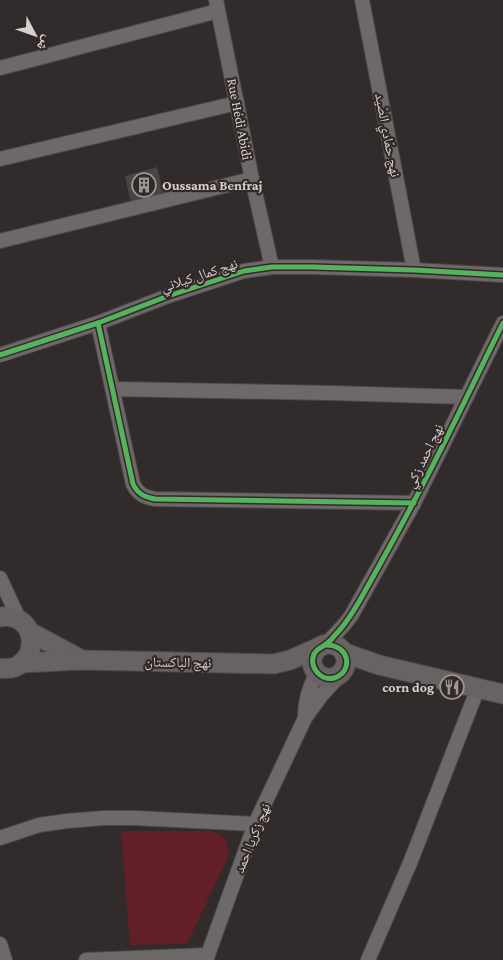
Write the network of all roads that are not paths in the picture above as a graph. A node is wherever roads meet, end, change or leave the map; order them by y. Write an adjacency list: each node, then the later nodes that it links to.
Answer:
1 (362, 0): 9 (street, نهج حمّادي الصّيد)
2 (217, 6): 3 (street); 4 (street, Rue Hédi Abidi)
3 (0, 68)
4 (237, 103): 5 (street); 6 (street, Rue Hédi Abidi)
5 (0, 159)
6 (252, 179): 7 (street); 8 (street, Rue Hédi Abidi)
7 (0, 241)
8 (272, 267): 9 (street, نهج كمال كيلاني); 12 (street, نهج كمال كيلاني)
9 (414, 270): 10 (street, نهج كمال كيلاني)
10 (503, 275)
11 (503, 322): 15 (street, نهج احمد زكي)
12 (98, 323): 13 (street, نهج كمال كيلاني); 14 (street)
13 (0, 355)
14 (112, 389): 15 (street); 16 (street)
15 (466, 397): 16 (street, نهج احمد زكي)
16 (414, 503): 18 (street, نهج احمد زكي)
17 (0, 578): 20 (street)
18 (351, 616): 21 (street, نهج احمد زكي); 22 (street, نهج احمد زكي)
19 (0, 617): 20 (street)
20 (24, 626): 23 (street, نهج الباكستان); 24 (street)
21 (322, 646): 22 (street); 25 (street, نهج الباكستان); 28 (street)
22 (344, 652): 27 (street); 29 (street)
23 (82, 660): 24 (street, نهج الباكستان); 25 (street, نهج الباكستان)
24 (22, 663): 26 (street, نهج الباكستان)
25 (274, 664): 28 (street, نهج الباكستان)
26 (0, 668)
27 (391, 668): 29 (street); 30 (street)
28 (316, 672): 29 (street); 32 (street, نهج زكريا احمد)
29 (340, 674): 32 (street, نهج زكريا احمد)
30 (478, 688): 31 (street); 39 (street)
31 (503, 694)
32 (305, 718): 33 (street, نهج زكريا احمد)
33 (256, 824): 34 (street); 36 (street, نهج زكريا احمد)
34 (0, 838)
35 (0, 944): 37 (street)
36 (207, 958): 38 (street)
37 (5, 960)
38 (86, 960)
39 (368, 960)

